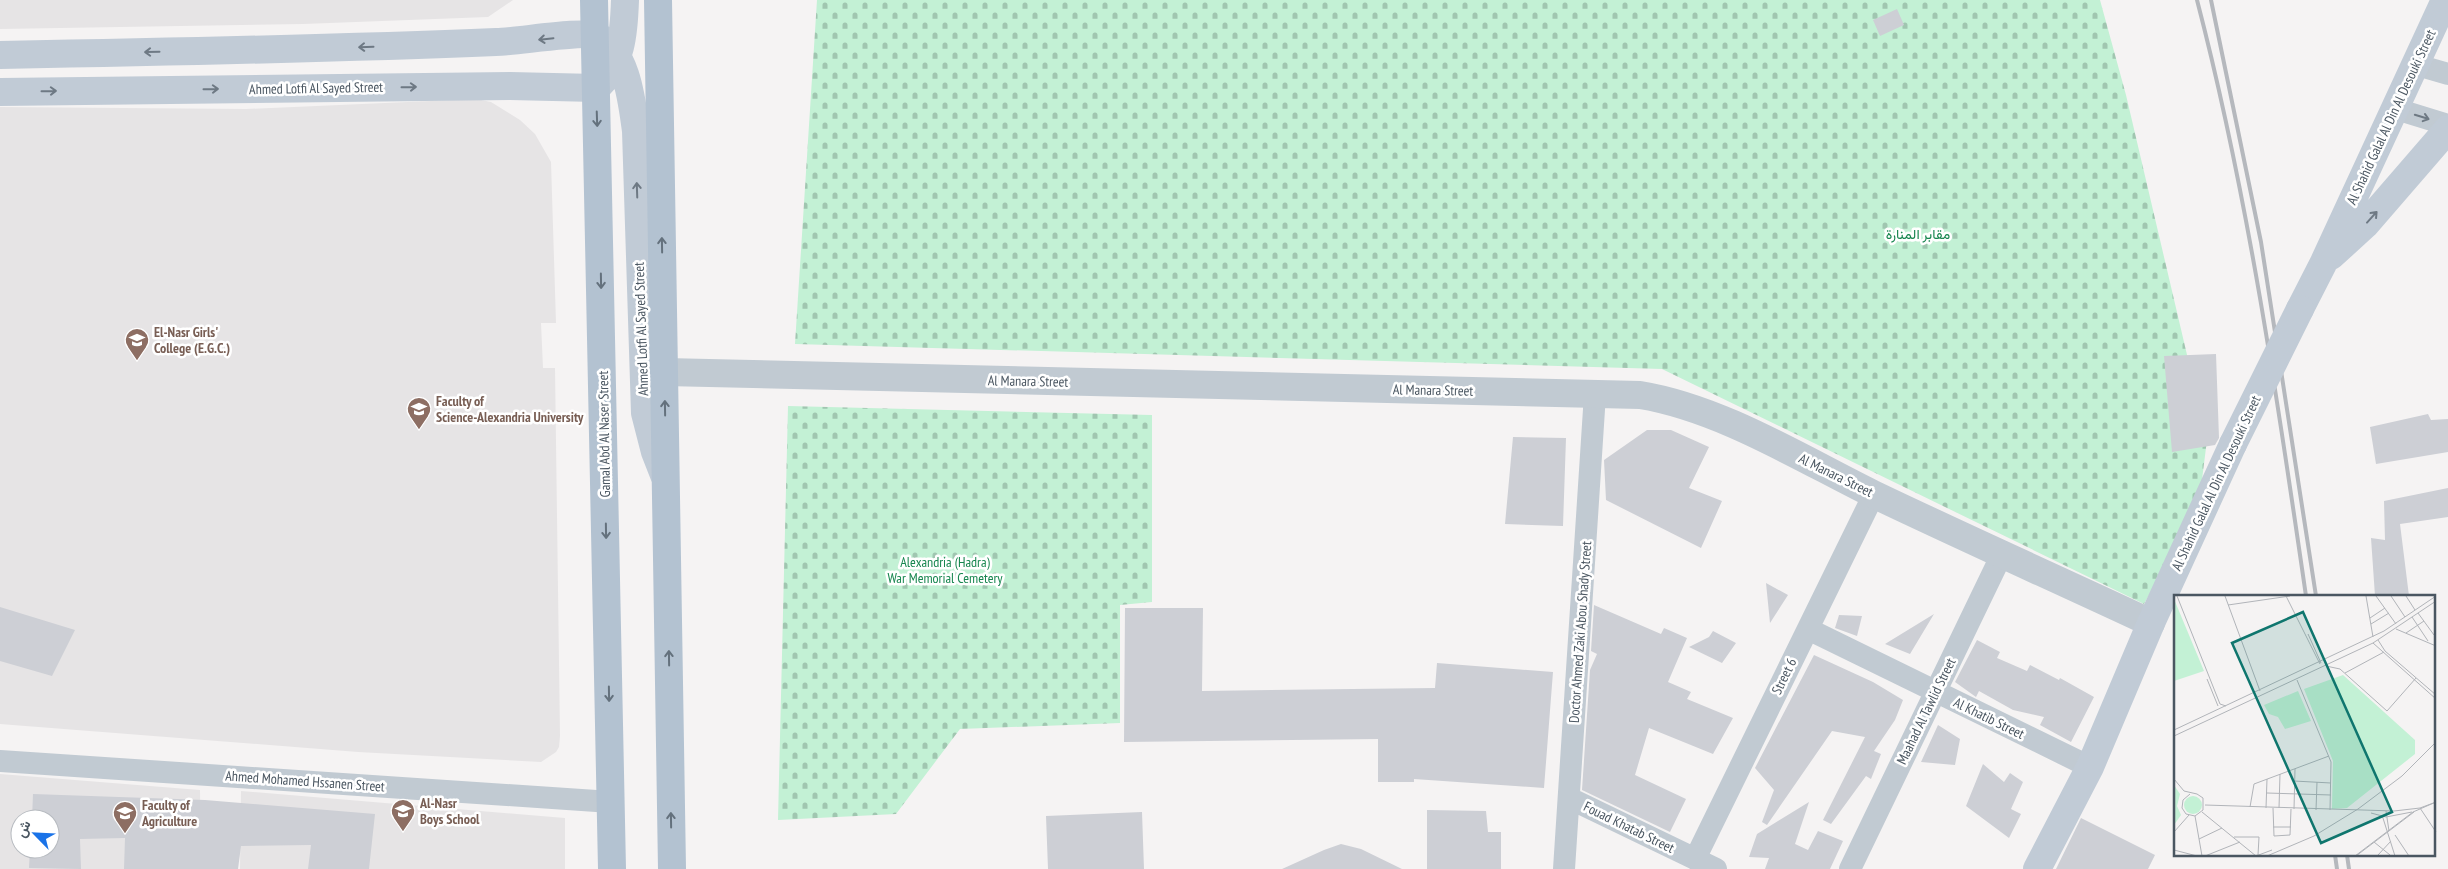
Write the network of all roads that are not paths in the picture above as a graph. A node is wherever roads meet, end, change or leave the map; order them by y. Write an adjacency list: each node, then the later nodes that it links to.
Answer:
1 (594, 0): 5 (main road, Gamal Abd Al Naser Street)
2 (625, 0): 7 (main road)
3 (2445, 0): 8 (main road, Al Shahid Galal Al Din Al Desouki Street)
4 (661, 4): 15 (main road, one-way to 4)
5 (595, 35): 6 (main road, one-way to 6); 7 (main road, Ahmed Lotfi Al Sayed Street); 10 (main road, Gamal Abd Al Naser Street)
6 (0, 55)
7 (617, 58): 10 (main road); 17 (main road, Ahmed Lotfi Al Sayed Street, one-way to 7)
8 (2417, 64): 9 (street); 12 (main road, Al Shahid Galal Al Din Al Desouki Street)
9 (2448, 74)
10 (596, 88): 11 (main road, Ahmed Lotfi Al Sayed Street, one-way to 10); 26 (main road, Gamal Abd Al Naser Street, one-way to 26)
11 (0, 92)
12 (2396, 109): 13 (street, one-way to 13); 14 (main road, Al Shahid Galal Al Din Al Desouki Street)
13 (2448, 127): 14 (main road, Al Shahid Galal Al Din Al Desouki Street, one-way to 13)
14 (2324, 262): 20 (main road, Al Shahid Galal Al Din Al Desouki Street, bridge)
15 (665, 372): 16 (street, Al Manara Street); 17 (main road, one-way to 15)
16 (1595, 394): 18 (street, Al Manara Street); 25 (street, Doctor Ahmed Zaki Abou Shady Street)
17 (666, 480): 29 (main road, one-way to 17)
18 (1874, 494): 19 (street, Al Manara Street); 21 (street, Street 6)
19 (2002, 554): 20 (street, Al Manara Street); 22 (street, Maahad Al Tawlid Street)
20 (2151, 623): 24 (main road, Al Shahid Galal Al Din Al Desouki Street)
21 (1808, 629): 22 (street, Al Khatib Street); 27 (street, Street 6)
22 (1936, 692): 24 (street, Al Khatib Street); 32 (street, Maahad Al Tawlid Street)
23 (0, 761): 26 (street, Ahmed Mohamed Hssanen Street)
24 (2090, 767): 33 (main road, Al Shahid Galal Al Din Al Desouki Street)
25 (1569, 798): 27 (street, Fouad Khatab Street); 30 (street, Doctor Ahmed Zaki Abou Shady Street)
26 (611, 802): 28 (main road, Gamal Abd Al Naser Street)
27 (1694, 859): 31 (street, Fouad Khatab Street)
28 (612, 869)
29 (672, 869)
30 (1564, 869)
31 (1716, 869)
32 (1850, 869)
33 (2037, 869)

